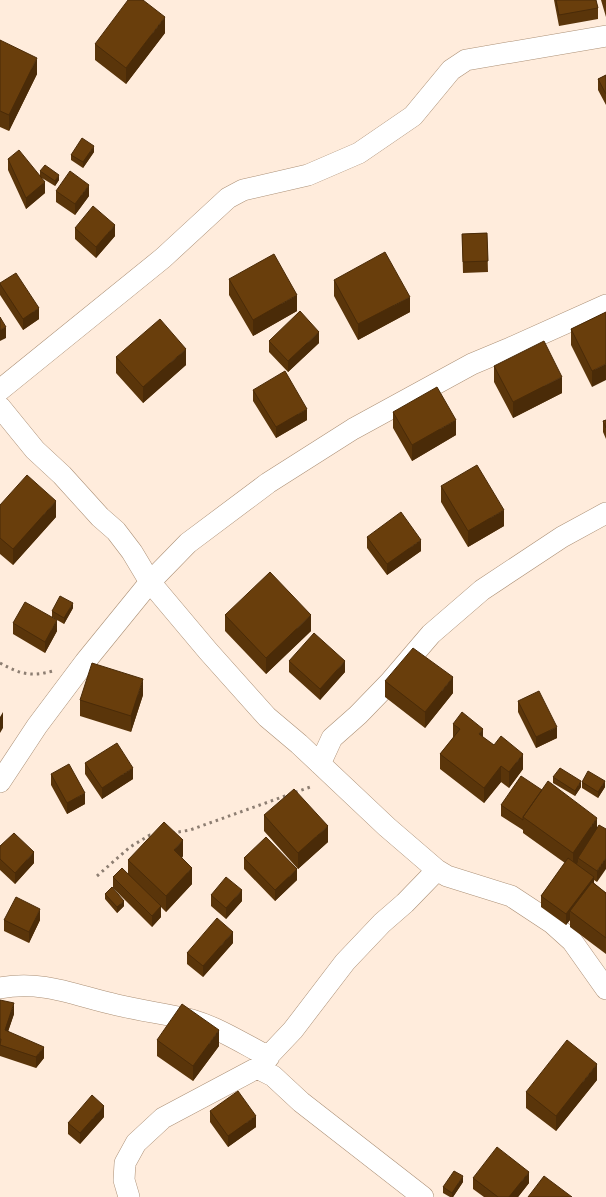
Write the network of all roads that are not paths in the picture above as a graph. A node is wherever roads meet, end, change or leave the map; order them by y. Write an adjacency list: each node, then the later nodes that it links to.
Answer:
1 (606, 36): 3 (street)
2 (606, 305): 6 (street)
3 (0, 390)
4 (0, 407): 6 (street)
5 (606, 513): 7 (street)
6 (150, 582): 7 (street); 8 (street)
7 (328, 771): 9 (street)
8 (0, 782)
9 (437, 870): 11 (street); 12 (street)
10 (0, 988): 12 (street)
11 (606, 989)
12 (263, 1062): 13 (street); 14 (street)
13 (129, 1197)
14 (423, 1197)

